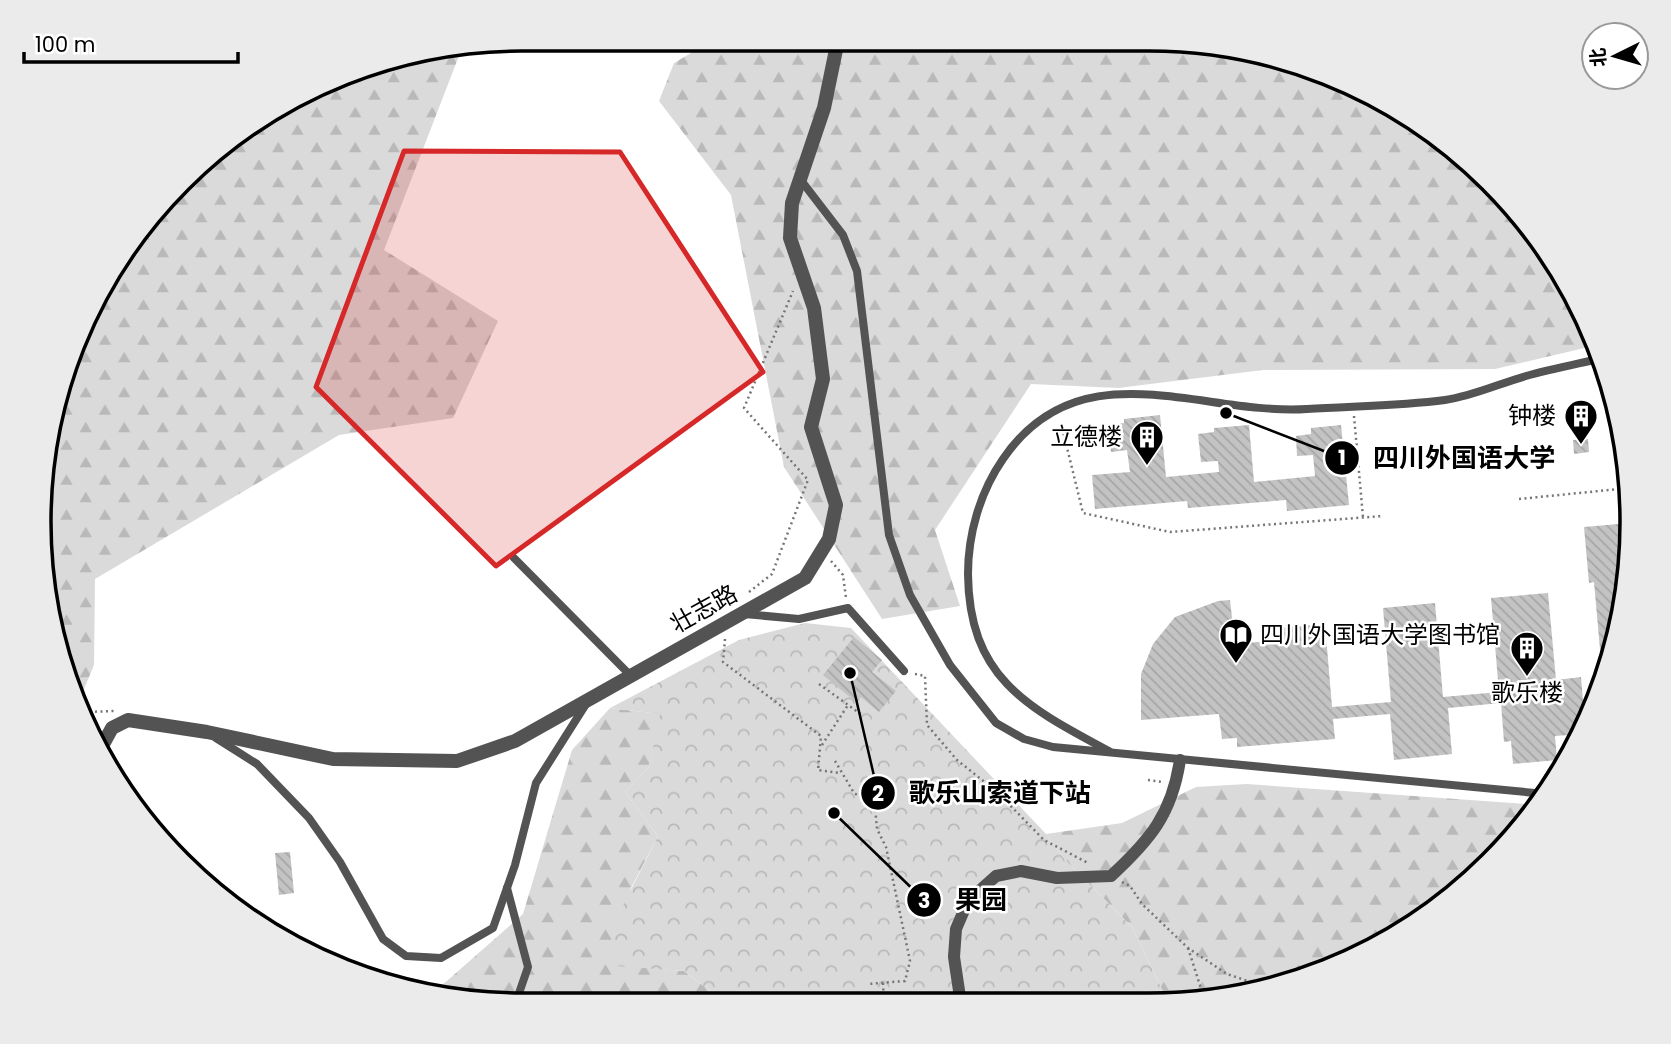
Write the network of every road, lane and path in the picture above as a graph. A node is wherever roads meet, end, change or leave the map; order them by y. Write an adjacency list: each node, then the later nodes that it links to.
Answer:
1 (836, 51): 2 (street, 壮志路)
2 (800, 179): 3 (street, 壮志路); 27 (lane)
3 (806, 283): 13 (street, 壮志路); 13 (path)
4 (1591, 361): 5 (lane)
5 (1353, 406): 6 (lane); 10 (path)
6 (1057, 410): 10 (path); 27 (lane)
7 (1619, 489): 8 (path)
8 (1519, 499)
9 (1383, 516): 10 (path)
10 (1363, 517)
11 (514, 558): 17 (lane)
12 (834, 564): 14 (path)
13 (741, 606): 14 (lane); 17 (street, 壮志路)
14 (848, 608): 16 (lane)
15 (727, 643): 26 (path)
16 (904, 671): 32 (path)
17 (631, 676): 19 (street, 壮志路)
18 (819, 684): 20 (path)
19 (590, 699): 24 (street, 壮志路); 34 (lane)
20 (848, 705): 23 (path); 26 (path)
21 (108, 709): 22 (path)
22 (91, 711)
23 (862, 715)
24 (207, 732): 25 (street, 壮志路); 34 (lane)
25 (105, 741)
26 (820, 748): 30 (path)
27 (1113, 753): 28 (lane)
28 (1180, 760): 31 (lane); 33 (street)
29 (835, 761): 30 (path)
30 (840, 773): 37 (path)
31 (1535, 793)
32 (1089, 864)
33 (1111, 876): 35 (path); 42 (street)
34 (507, 888): 40 (lane)
35 (1188, 948): 36 (path); 39 (path)
36 (1250, 982)
37 (883, 983): 38 (path); 41 (path)
38 (868, 984)
39 (1202, 990)
40 (519, 993)
41 (884, 993)
42 (959, 993)

